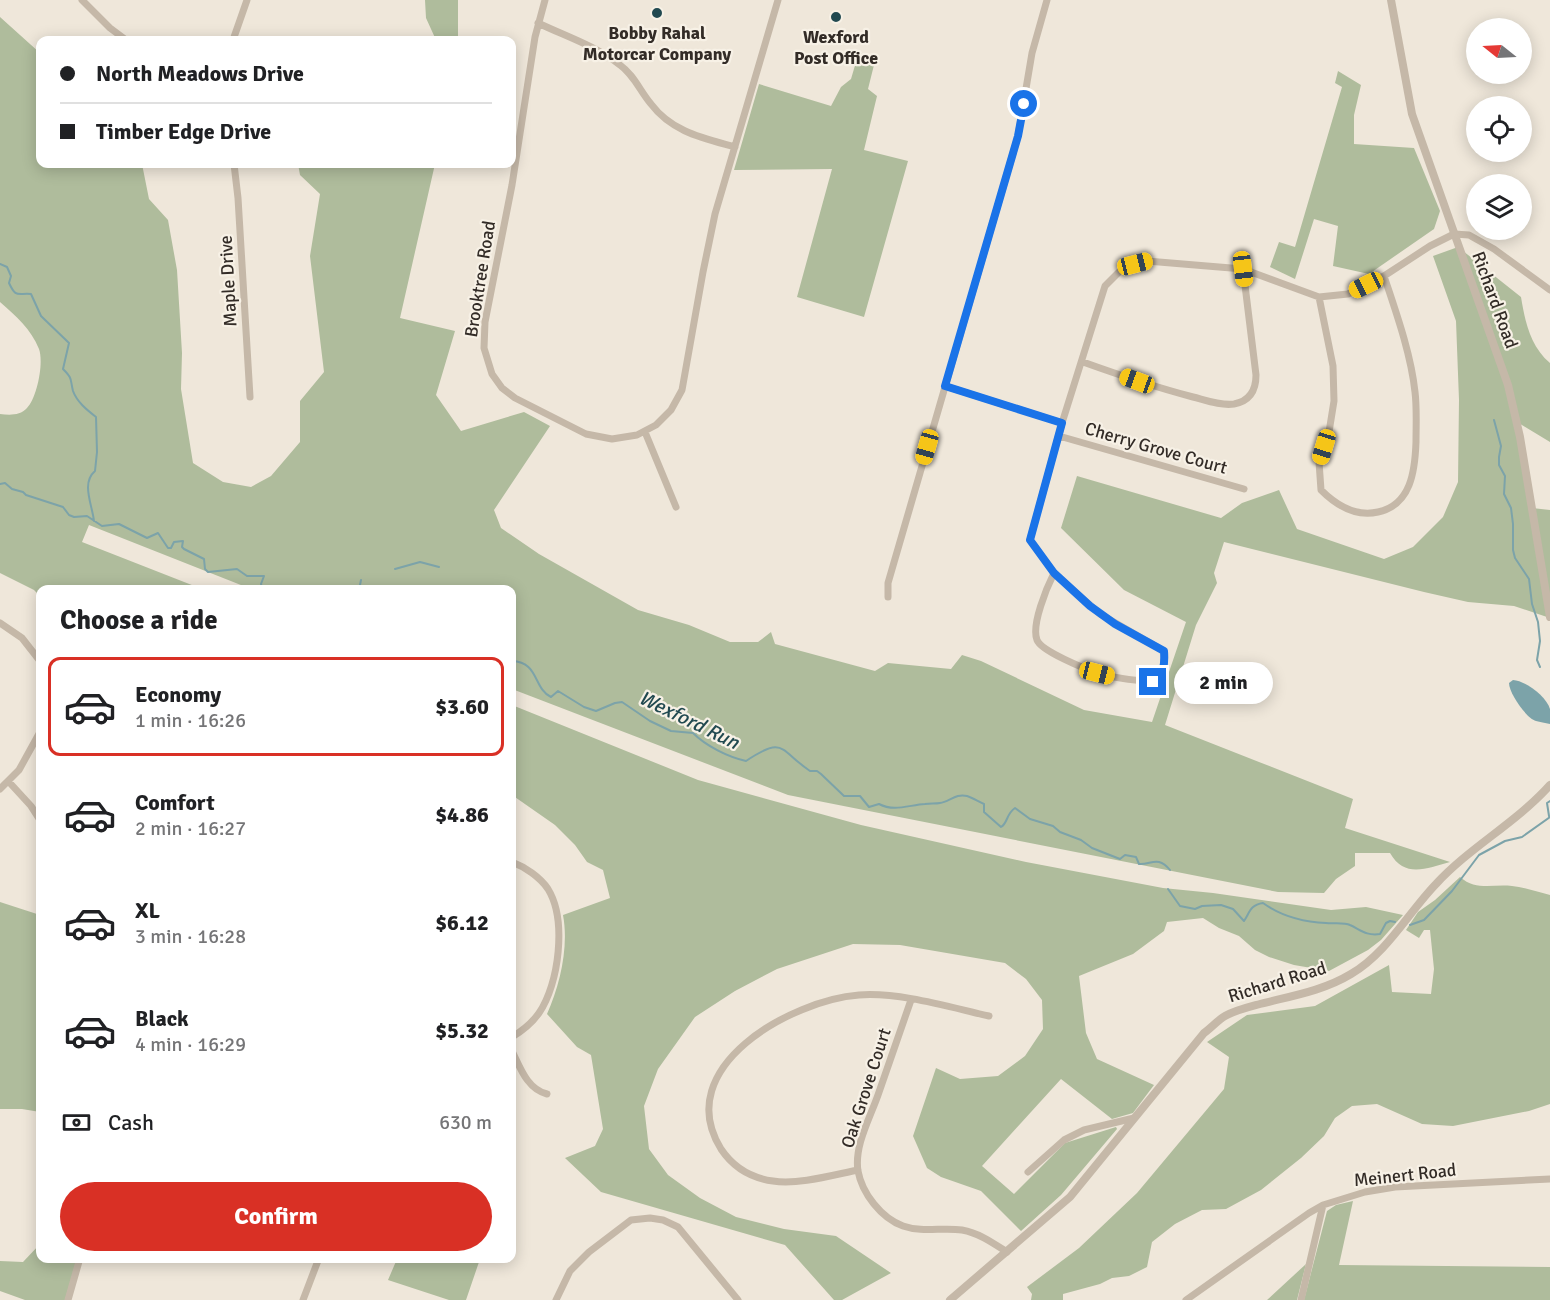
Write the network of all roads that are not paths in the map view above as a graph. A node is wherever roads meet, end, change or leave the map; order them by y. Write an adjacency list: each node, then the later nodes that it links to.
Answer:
1 (82, 0): 8 (street)
2 (247, 0): 9 (street)
3 (545, 0): 7 (street, Brooktree Road)
4 (778, 0): 10 (street, Brooktree Road)
5 (1047, 0): 20 (street)
6 (1391, 0): 14 (street, Richard Road)
7 (538, 23): 10 (street); 11 (street, Brooktree Road)
8 (121, 36)
9 (234, 36)
10 (735, 147): 23 (street, Brooktree Road)
11 (516, 162)
12 (234, 168): 21 (street, Maple Drive)
13 (515, 168): 23 (street, Brooktree Road)
14 (1454, 234): 16 (street); 17 (street); 29 (street, Richard Road)
15 (1243, 269): 18 (street); 19 (street); 19 (street)
16 (1384, 276): 18 (street); 18 (street)
17 (1550, 290)
18 (1319, 297)
19 (1083, 362): 22 (street)
20 (945, 386): 22 (street); 28 (street)
21 (250, 397)
22 (1062, 423): 24 (street)
23 (645, 432): 26 (street)
24 (1059, 436): 25 (street, Cherry Grove Court); 27 (street)
25 (1244, 489)
26 (676, 507)
27 (1054, 573): 27 (street)
28 (888, 597)
29 (1550, 616)
30 (0, 623): 31 (street)
31 (36, 656)
32 (36, 739): 33 (street)
33 (9, 782): 35 (street); 36 (street)
34 (1550, 785): 43 (street, Richard Road)
35 (0, 789)
36 (36, 814)
37 (516, 864): 40 (street)
38 (911, 1000): 39 (street, Oak Grove Court); 44 (street, Oak Grove Court); 44 (street, Oak Grove Court)
39 (989, 1016)
40 (516, 1034)
41 (516, 1058): 42 (street)
42 (546, 1095)
43 (1134, 1118): 45 (street); 48 (street, Richard Road)
44 (858, 1170): 48 (street)
45 (1028, 1172)
46 (1550, 1179): 47 (street, Meinert Road)
47 (1323, 1205): 56 (street, Meinert Road); 57 (street)
48 (1007, 1252): 55 (street, Richard Road)
49 (79, 1263): 51 (street)
50 (317, 1263): 52 (street)
51 (68, 1300)
52 (303, 1300)
53 (556, 1300): 54 (street)
54 (738, 1300)
55 (950, 1300)
56 (1186, 1300)
57 (1301, 1300)

